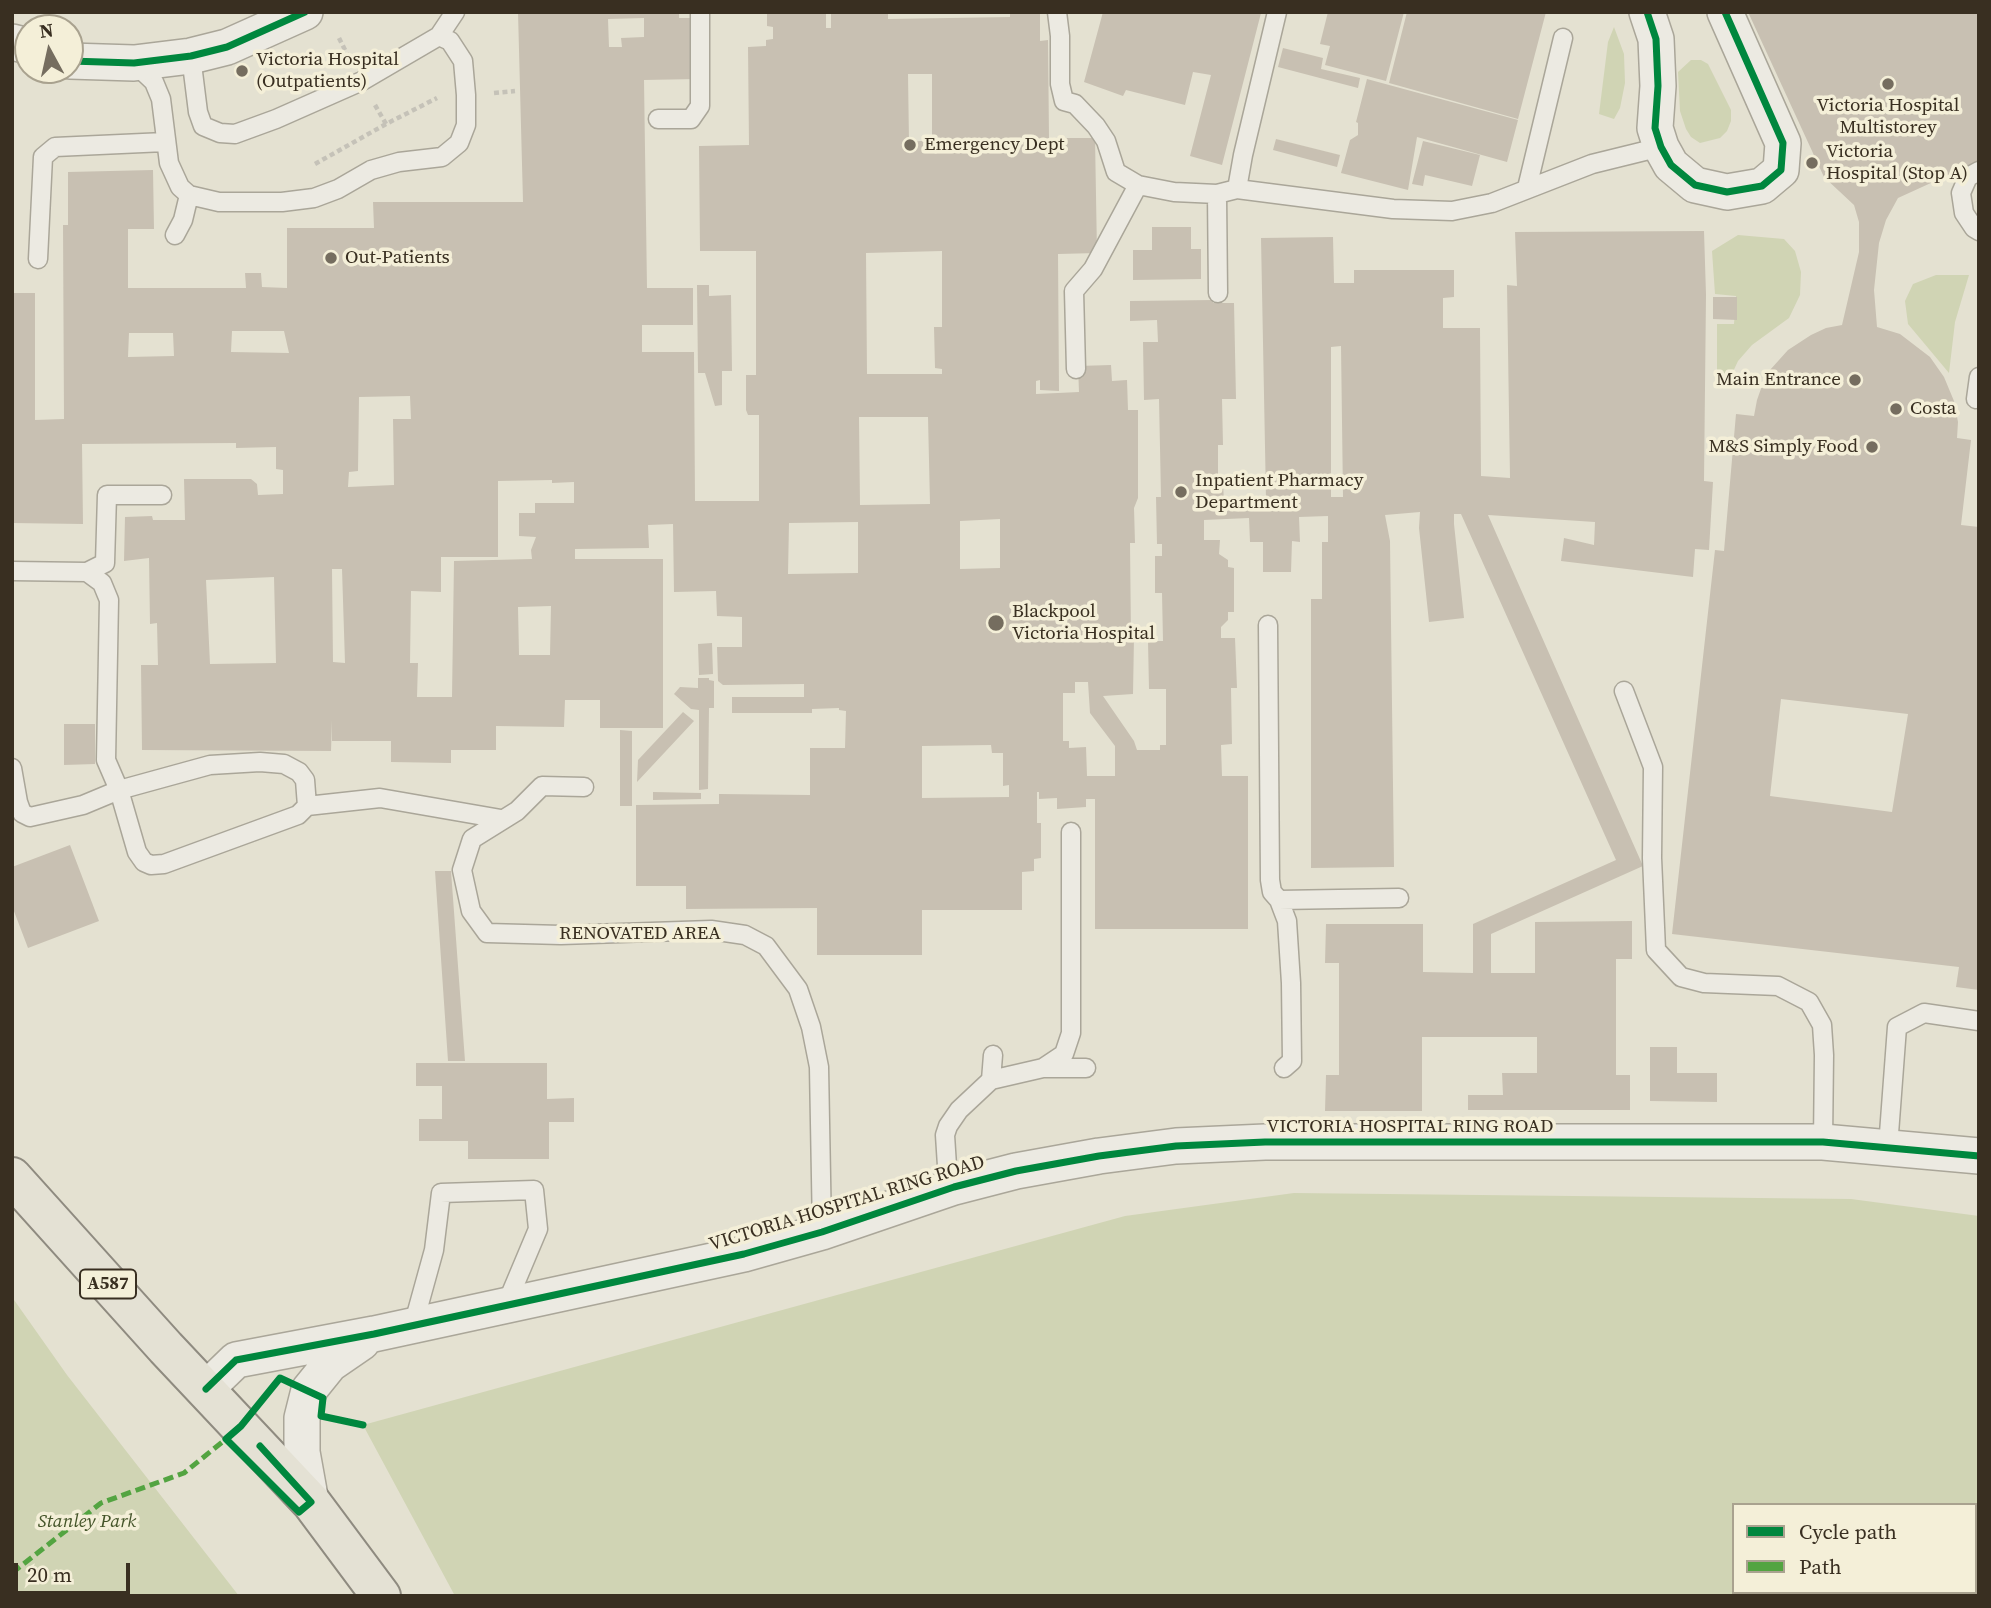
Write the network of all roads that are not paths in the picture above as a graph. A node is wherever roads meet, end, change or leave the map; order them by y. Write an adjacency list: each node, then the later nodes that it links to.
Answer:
1 (305, 12): 10 (street)
2 (455, 12): 8 (lane)
3 (700, 12): 13 (lane)
4 (1057, 12): 17 (lane)
5 (1277, 12): 19 (lane)
6 (1647, 12): 15 (street)
7 (1725, 12): 15 (street)
8 (439, 36): 10 (lane); 21 (lane)
9 (1563, 38): 18 (lane)
10 (191, 57): 12 (street)
11 (84, 61): 12 (street)
12 (134, 63): 14 (lane)
13 (658, 119)
14 (165, 142): 21 (lane); 24 (lane)
15 (1661, 148): 18 (lane)
16 (1979, 170): 22 (lane)
17 (1138, 185): 20 (lane); 26 (lane)
18 (1527, 188): 19 (lane)
19 (1237, 189): 20 (lane)
20 (1217, 194): 25 (lane)
21 (189, 195): 23 (lane)
22 (1979, 231)
23 (176, 235)
24 (38, 259)
25 (1218, 293)
26 (1076, 369)
27 (1979, 377): 28 (lane)
28 (1976, 399)
29 (162, 495): 31 (lane)
30 (12, 571): 31 (lane)
31 (87, 572): 36 (lane)
32 (1268, 625): 41 (lane)
33 (1623, 691): 48 (lane)
34 (12, 768): 36 (lane)
35 (584, 787): 38 (lane, RENOVATED AREA)
36 (119, 790): 37 (lane); 37 (lane)
37 (307, 806): 38 (lane)
38 (501, 819): 53 (lane, RENOVATED AREA)
39 (1071, 832): 44 (lane)
40 (1399, 898): 41 (lane)
41 (1279, 900): 46 (lane)
42 (1979, 1020): 49 (lane)
43 (993, 1055): 47 (lane)
44 (1043, 1068): 45 (lane); 47 (lane)
45 (1086, 1068)
46 (1284, 1068)
47 (991, 1080): 52 (lane)
48 (1823, 1142): 49 (street, VICTORIA HOSPITAL RING ROAD); 52 (street, VICTORIA HOSPITAL RING ROAD)
49 (1888, 1147): 50 (street, VICTORIA HOSPITAL RING ROAD)
50 (1979, 1156)
51 (12, 1177): 57 (main road, A587)
52 (954, 1187): 53 (street, VICTORIA HOSPITAL RING ROAD)
53 (822, 1232): 54 (street, VICTORIA HOSPITAL RING ROAD)
54 (506, 1305): 55 (street, VICTORIA HOSPITAL RING ROAD); 55 (lane)
55 (413, 1325): 56 (street, VICTORIA HOSPITAL RING ROAD)
56 (374, 1334): 57 (street, VICTORIA HOSPITAL RING ROAD); 58 (street, VICTORIA HOSPITAL RING ROAD)
57 (206, 1389): 58 (main road, A587)
58 (311, 1502): 59 (main road, A587)
59 (381, 1596)

